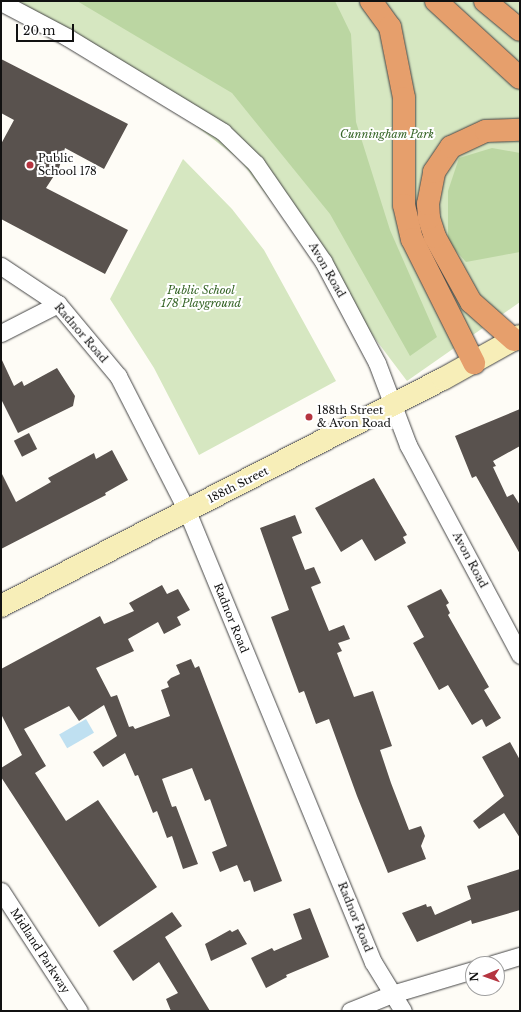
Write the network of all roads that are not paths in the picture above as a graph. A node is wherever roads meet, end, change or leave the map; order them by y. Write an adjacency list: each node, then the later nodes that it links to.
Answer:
1 (371, 1): 12 (highway)
2 (436, 1): 6 (highway)
3 (485, 1): 5 (highway)
4 (1, 2): 13 (street, Avon Road)
5 (520, 30)
6 (520, 78)
7 (520, 130): 11 (highway)
8 (1, 266): 9 (street, Radnor Road)
9 (58, 304): 10 (street); 14 (street, Radnor Road)
10 (1, 333)
11 (517, 338): 12 (street, 188th Street)
12 (474, 363): 13 (street, 188th Street)
13 (393, 405): 14 (street, 188th Street); 16 (street, Avon Road)
14 (187, 512): 15 (street, 188th Street); 21 (street, Radnor Road)
15 (1, 606)
16 (520, 655)
17 (1, 891): 22 (street, Midland Parkway)
18 (520, 956): 19 (street)
19 (505, 960)
20 (465, 972): 21 (street)
21 (392, 994): 23 (street); 24 (street, Radnor Road)
22 (79, 1011)
23 (350, 1011)
24 (403, 1011)

